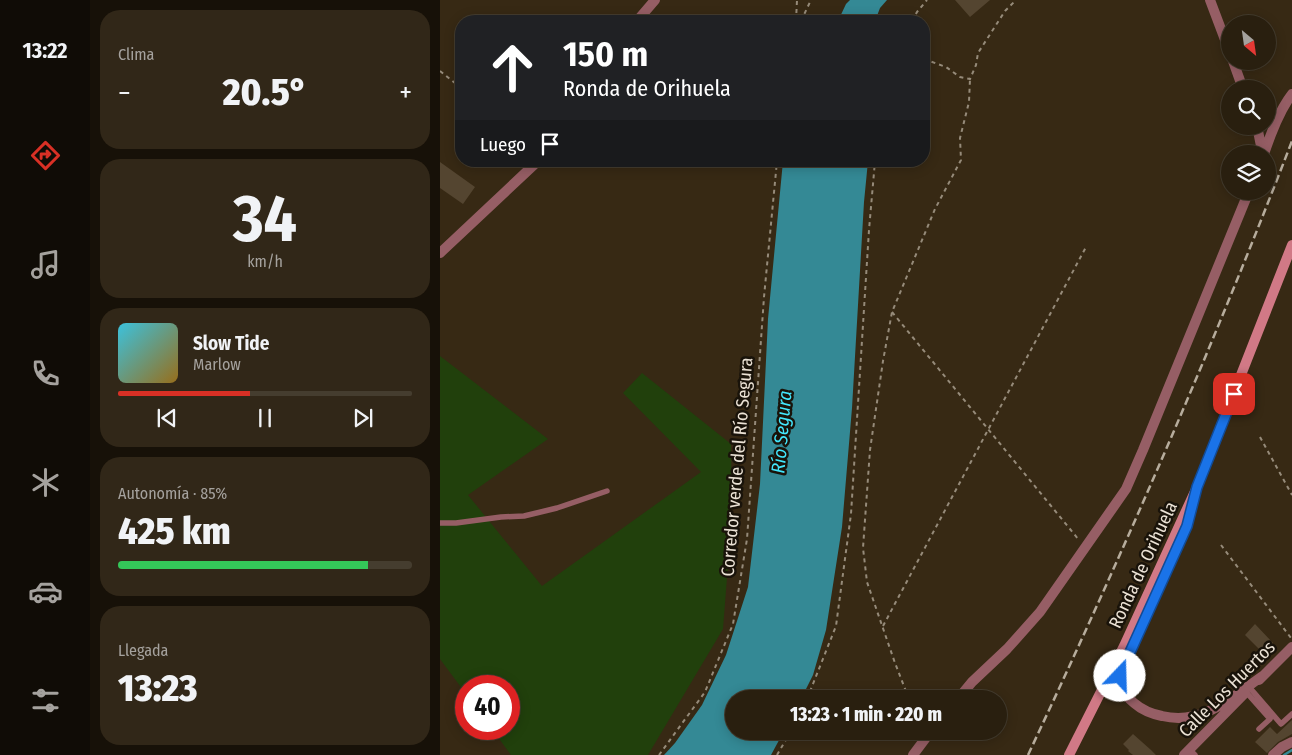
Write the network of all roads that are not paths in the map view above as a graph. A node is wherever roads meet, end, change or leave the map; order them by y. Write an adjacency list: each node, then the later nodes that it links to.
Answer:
1 (654, 0): 3 (street)
2 (1210, 0): 4 (street)
3 (642, 15)
4 (1221, 29)
5 (1292, 94): 6 (street)
6 (1266, 145)
7 (532, 167): 10 (street)
8 (1245, 200): 16 (street)
9 (1292, 245): 11 (main road, Ronda de Orihuela)
10 (440, 253)
11 (1197, 487): 15 (street); 26 (main road, Ronda de Orihuela)
12 (606, 491): 13 (lane)
13 (440, 523)
14 (1292, 647): 15 (street, Calle Los Huertos)
15 (1264, 675): 17 (street, Calle Los Huertos)
16 (965, 690)
17 (1248, 690): 18 (lane); 19 (lane); 23 (street, Calle Los Huertos)
18 (1292, 714)
19 (1259, 729)
20 (925, 740): 24 (street)
21 (926, 740): 25 (lane)
22 (1292, 742): 27 (street)
23 (1190, 753)
24 (913, 755)
25 (917, 755)
26 (1069, 755)
27 (1273, 755)

